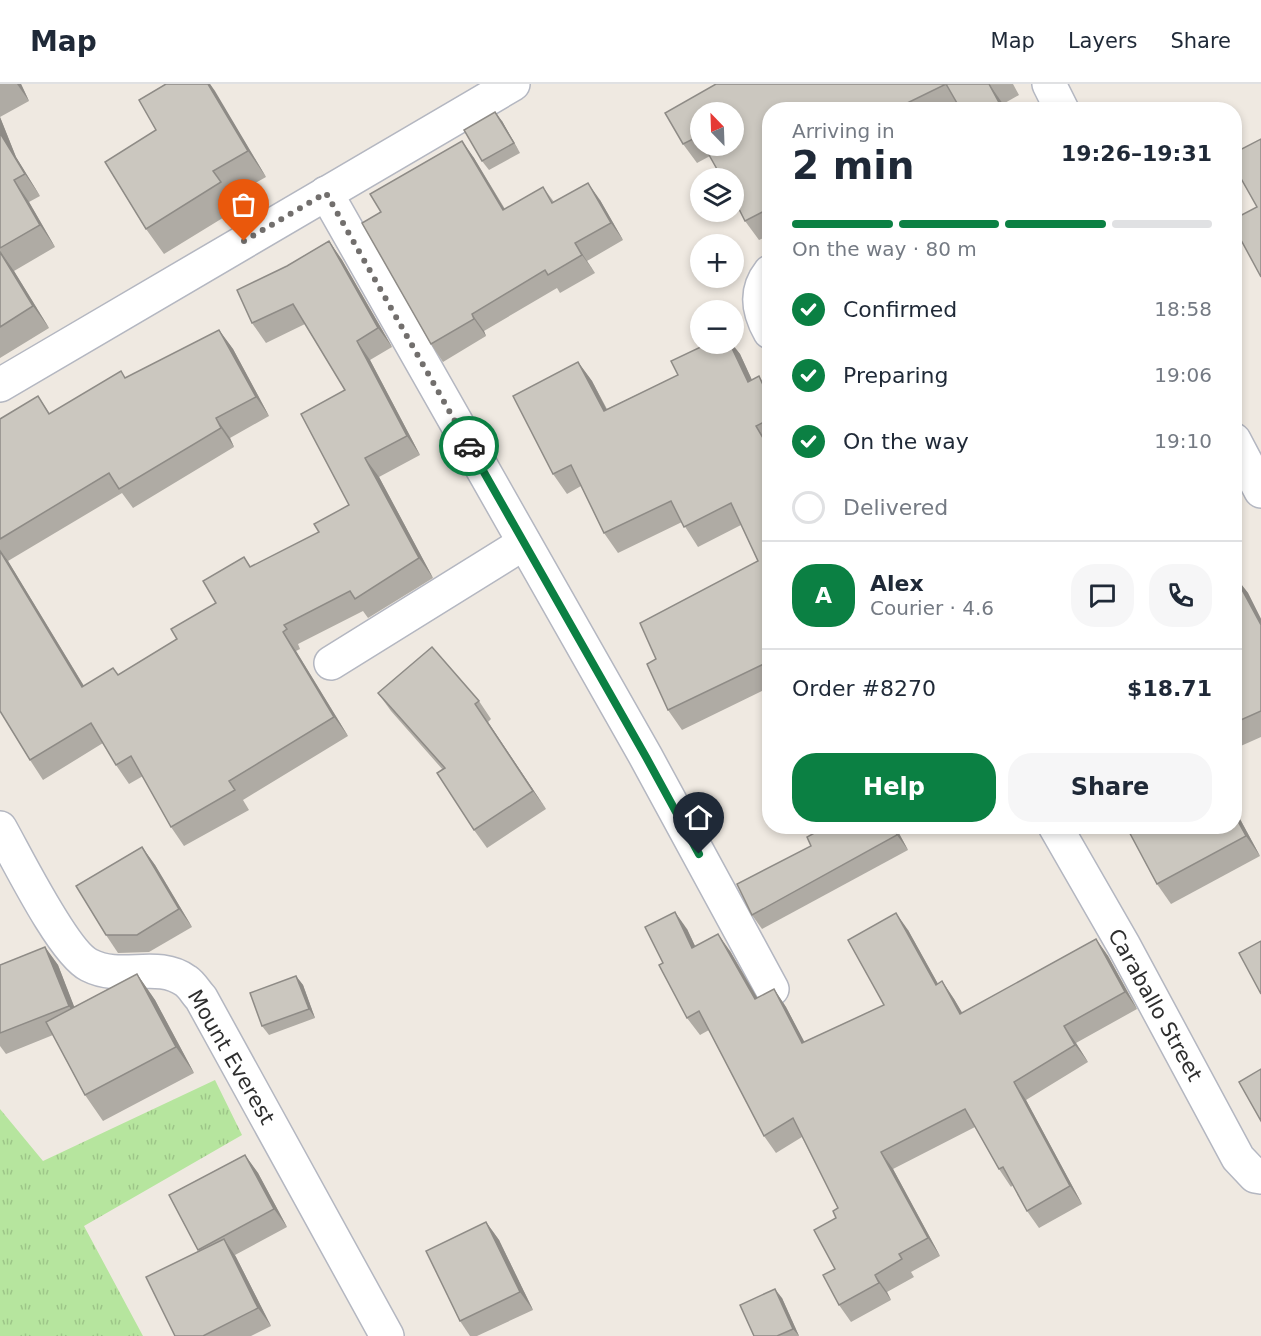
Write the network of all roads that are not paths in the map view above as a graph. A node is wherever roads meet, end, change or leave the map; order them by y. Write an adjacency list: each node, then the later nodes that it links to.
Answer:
1 (513, 84): 3 (street)
2 (1049, 84): 4 (street)
3 (474, 94): 5 (street)
4 (1058, 102)
5 (326, 193): 8 (street); 11 (street)
6 (762, 284): 7 (street)
7 (762, 314)
8 (0, 385)
9 (1242, 455): 10 (street)
10 (1261, 491)
11 (524, 543): 12 (street); 15 (street)
12 (331, 663)
13 (0, 828): 17 (street, Mount Everest)
14 (1060, 834): 16 (street, Caraballo Street)
15 (772, 989)
16 (1261, 1177)
17 (387, 1336)

